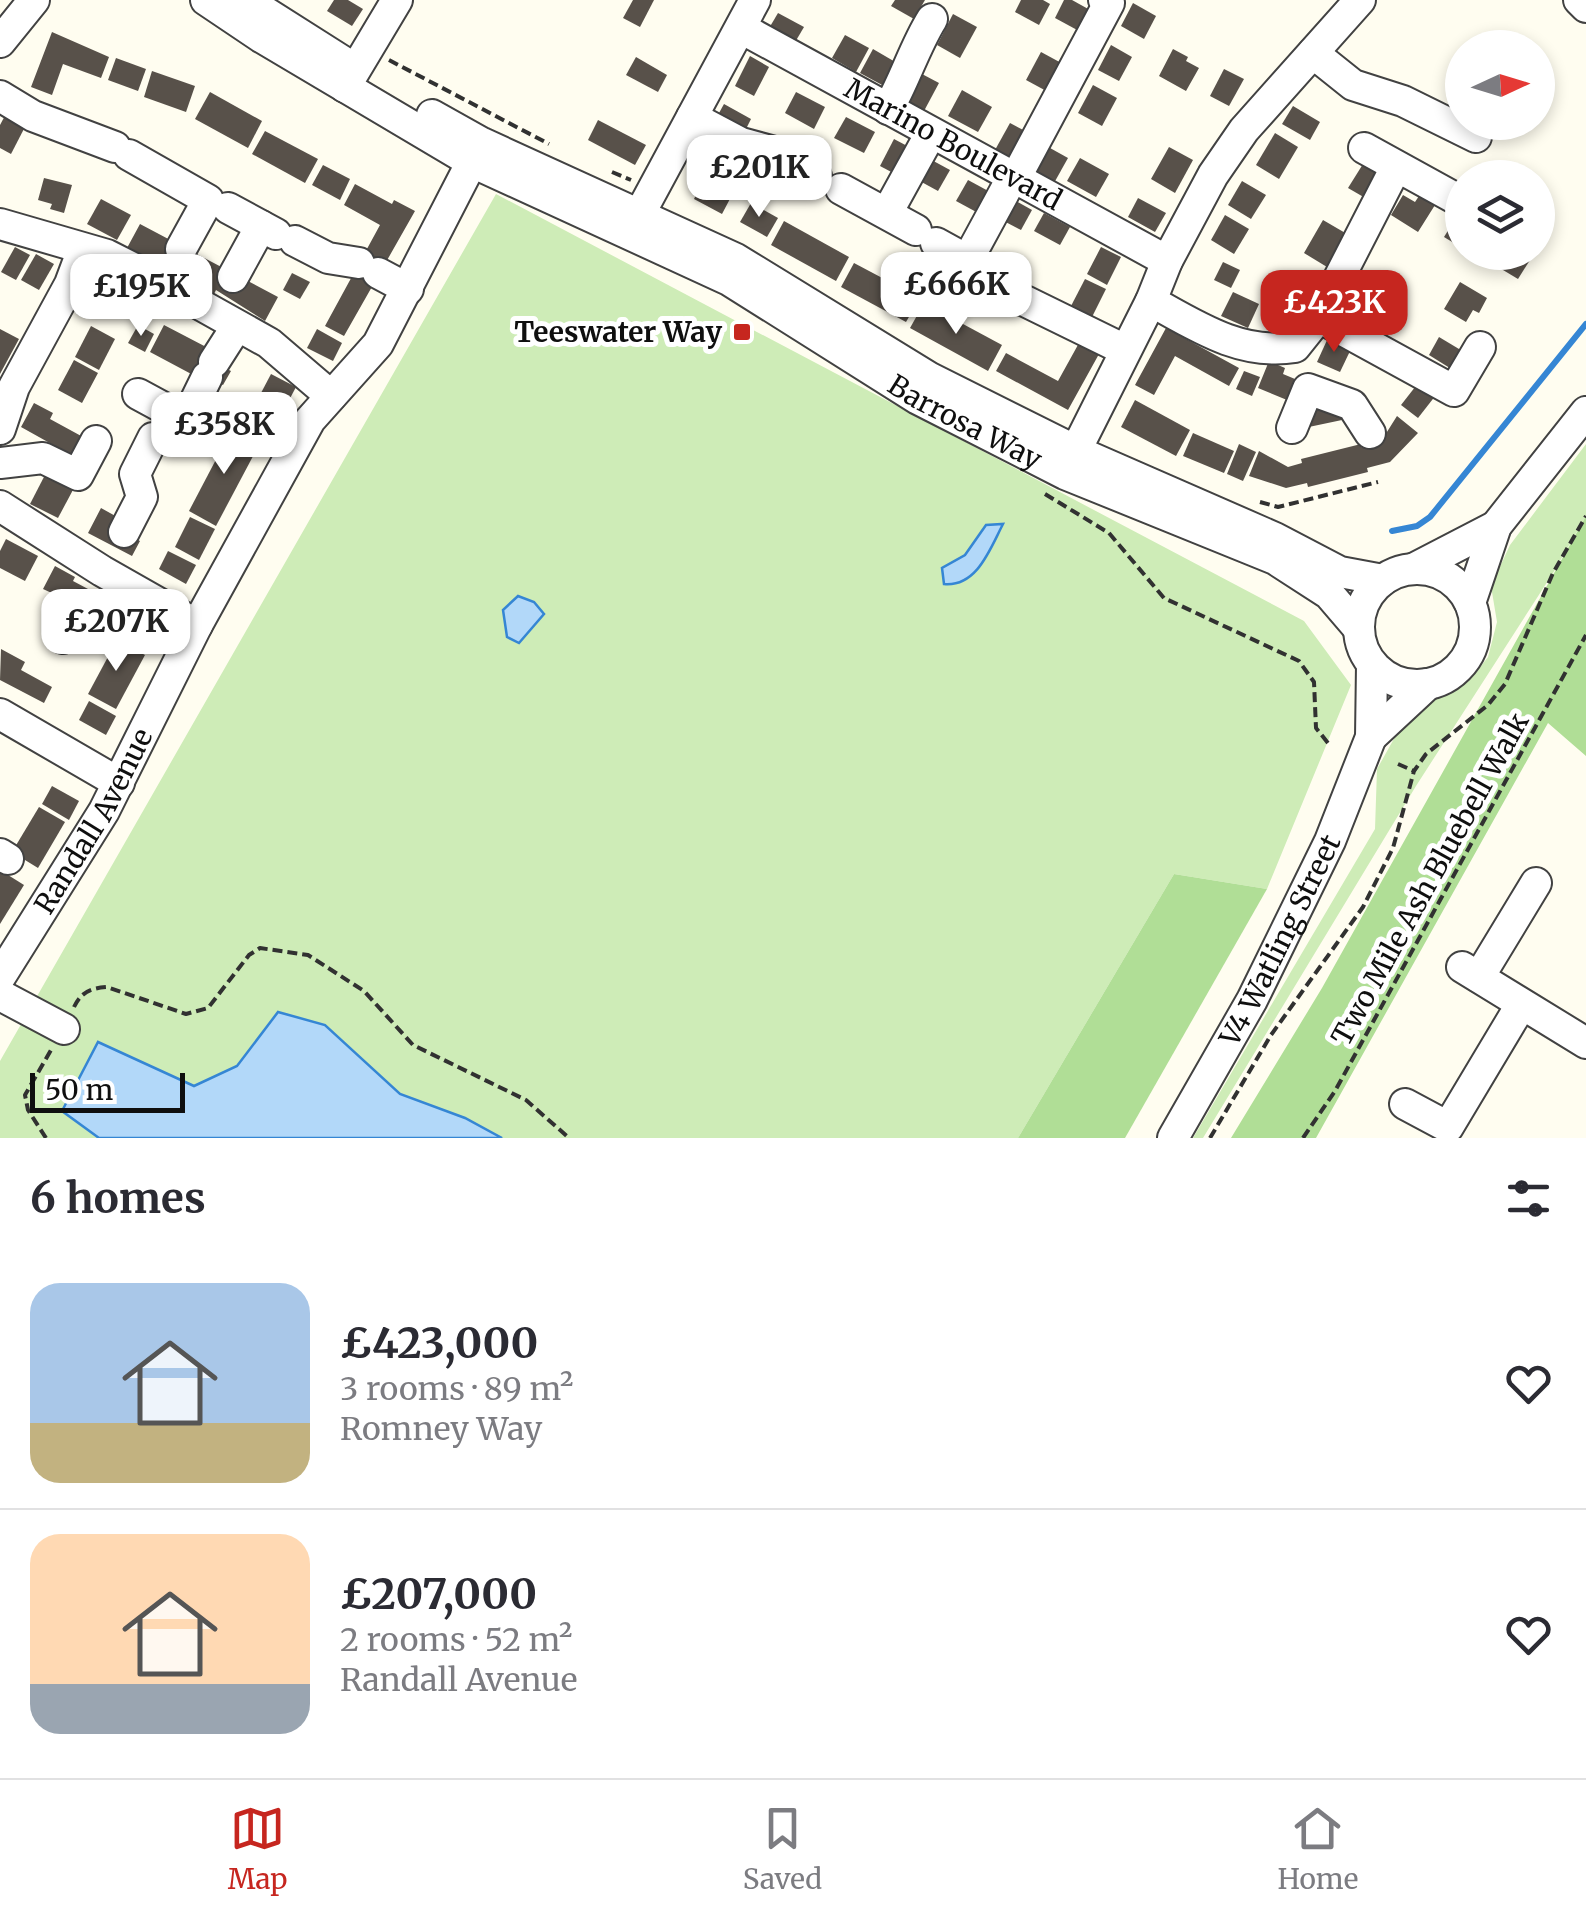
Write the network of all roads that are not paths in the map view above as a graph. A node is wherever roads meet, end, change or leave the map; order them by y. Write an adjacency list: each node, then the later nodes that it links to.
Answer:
1 (206, 0): 12 (street, Barrosa Way)
2 (246, 0): 12 (street, Barrosa Way)
3 (397, 0): 12 (street)
4 (755, 0): 10 (street)
5 (1104, 0): 21 (street)
6 (1360, 0): 11 (street)
7 (1579, 0): 8 (street)
8 (1586, 8)
9 (919, 27): 14 (street)
10 (741, 28): 14 (street, Marino Boulevard); 15 (street)
11 (1313, 53): 16 (street); 29 (street)
12 (350, 78): 19 (street, Barrosa Way)
13 (0, 96): 31 (street)
14 (888, 109): 17 (street, Marino Boulevard)
15 (692, 117): 24 (street); 25 (street)
16 (1445, 121)
17 (931, 133): 21 (street, Marino Boulevard); 24 (street)
18 (1364, 148): 20 (street)
19 (477, 153): 25 (street, Barrosa Way); 33 (street, Randall Avenue)
20 (1396, 167): 22 (street); 37 (street)
21 (1013, 179): 29 (street, Marino Boulevard); 30 (street)
22 (1445, 193)
23 (228, 208): 27 (street)
24 (887, 213): 30 (street)
25 (635, 223): 51 (street, Barrosa Way)
26 (0, 224): 28 (street)
27 (278, 234): 33 (street); 36 (street)
28 (83, 248): 31 (street); 45 (street)
29 (1167, 260): 35 (street)
30 (968, 261): 32 (street)
31 (171, 265): 36 (street)
32 (998, 278)
33 (408, 289): 43 (street, Randall Avenue)
34 (1025, 301): 40 (street)
35 (1151, 301): 38 (street); 40 (street)
36 (226, 302): 42 (street); 43 (street)
37 (1319, 317): 38 (street); 39 (street)
38 (1295, 347): 41 (street)
39 (1480, 347)
40 (1125, 350): 51 (street)
41 (1308, 388): 46 (street); 47 (street)
42 (138, 394)
43 (331, 396): 58 (street, Randall Avenue)
44 (1586, 412): 53 (street)
45 (0, 428)
46 (1292, 428)
47 (1370, 433)
48 (153, 438): 54 (street)
49 (96, 441): 50 (street)
50 (0, 463)
51 (1062, 473): 56 (street, Barrosa Way); 59 (street, Barrosa Way)
52 (0, 506): 54 (street)
53 (1496, 526): 55 (street); 57 (street)
54 (102, 569): 58 (street); 60 (street)
55 (1413, 569): 56 (street); 57 (street)
56 (1384, 580): 59 (street)
57 (1470, 603): 62 (street)
58 (197, 625): 65 (street, Randall Avenue)
59 (1359, 629): 61 (street)
60 (63, 638)
61 (1372, 664): 62 (street); 64 (street, V4 Watling Street)
62 (1428, 684): 64 (street, V4 Watling Street)
63 (0, 714): 65 (street)
64 (1371, 737): 74 (street, V4 Watling Street)
65 (119, 783): 67 (street, Randall Avenue)
66 (1536, 883): 69 (street)
67 (0, 977)
68 (0, 995): 70 (street)
69 (1522, 1005): 71 (street); 73 (street)
70 (64, 1030)
71 (1586, 1043)
72 (1405, 1104): 73 (street)
73 (1457, 1133)
74 (1173, 1138)

